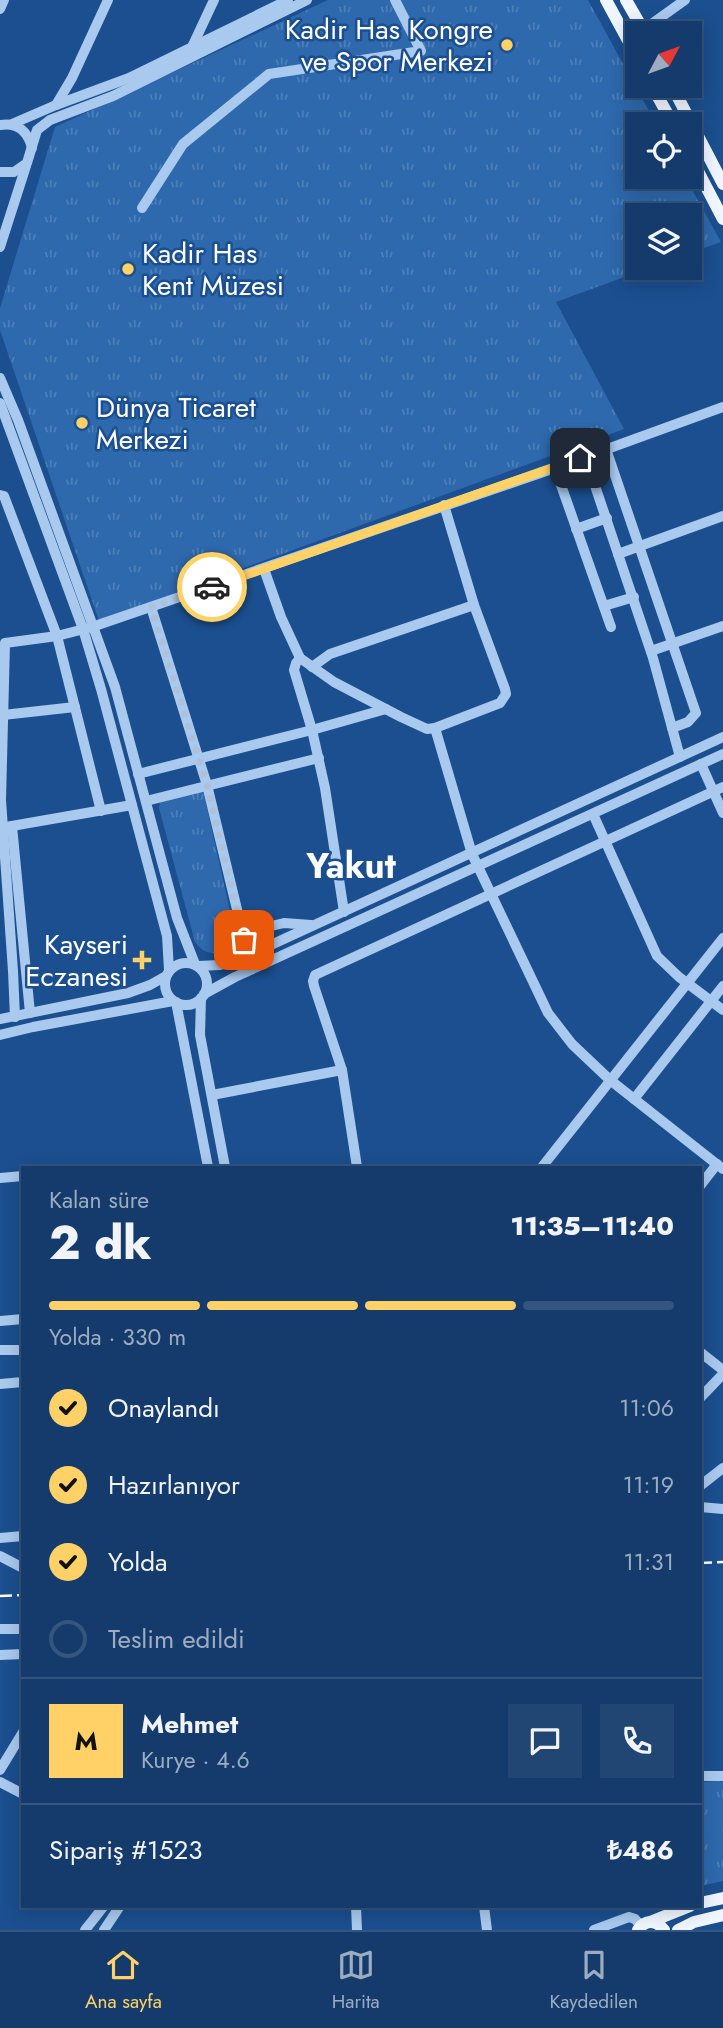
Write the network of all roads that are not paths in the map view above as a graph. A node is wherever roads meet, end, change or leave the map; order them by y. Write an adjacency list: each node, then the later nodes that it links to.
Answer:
1 (4, 0): 10 (street)
2 (108, 0): 16 (street)
3 (214, 0): 14 (street)
4 (288, 0): 14 (street)
5 (307, 0): 18 (street)
6 (394, 0): 23 (street)
7 (606, 0): 13 (main road)
8 (626, 0): 11 (main road)
9 (685, 0): 12 (street)
10 (0, 9)
11 (638, 21)
12 (658, 21)
13 (625, 35)
14 (192, 47): 16 (street)
15 (678, 98): 21 (main road)
16 (56, 105): 17 (street)
17 (6, 125): 18 (street)
18 (32, 148): 19 (street)
19 (27, 163): 20 (street); 25 (street)
20 (0, 172)
21 (721, 177)
22 (702, 179): 24 (main road)
23 (142, 208)
24 (723, 219)
25 (0, 247)
26 (0, 378): 46 (street)
27 (0, 403): 46 (street)
28 (723, 407): 29 (street)
29 (606, 449): 30 (street); 37 (street)
30 (585, 456): 31 (street); 35 (street)
31 (555, 468): 33 (street); 36 (street)
32 (0, 495): 47 (street)
33 (444, 505): 39 (street); 41 (street)
34 (723, 516): 37 (street)
35 (607, 518): 36 (street); 38 (street)
36 (576, 529): 43 (street)
37 (639, 546): 38 (street); 49 (street)
38 (618, 554): 40 (street)
39 (264, 569): 42 (street); 51 (street)
40 (634, 597): 43 (street); 50 (street)
41 (474, 606): 52 (street); 56 (street)
42 (151, 607): 46 (street); 63 (street)
43 (604, 607): 45 (street)
44 (723, 626): 49 (street)
45 (611, 627)
46 (88, 628): 47 (street); 65 (street); 69 (street)
47 (57, 635): 48 (street); 53 (street)
48 (2, 642): 55 (street)
49 (673, 645): 50 (street); 57 (street)
50 (651, 651): 57 (street)
51 (300, 658): 52 (street); 58 (street)
52 (312, 667): 54 (street)
53 (75, 707): 55 (street); 70 (street)
54 (386, 709): 56 (street); 58 (street)
55 (3, 715): 73 (street)
56 (435, 728): 75 (street)
57 (672, 728): 61 (street)
58 (312, 730): 62 (street); 63 (street)
59 (723, 737): 61 (street)
60 (723, 754): 64 (street)
61 (680, 757): 75 (street)
62 (318, 758): 66 (street); 78 (street)
63 (199, 759): 65 (street); 66 (street)
64 (701, 764): 67 (street); 72 (street)
65 (138, 774): 68 (street)
66 (207, 785): 68 (street); 79 (street)
67 (718, 789): 71 (street); 74 (street)
68 (146, 802): 83 (street)
69 (132, 805): 70 (street); 86 (street)
70 (101, 811): 73 (street)
71 (723, 813)
72 (593, 814): 74 (street); 76 (street)
73 (5, 828): 85 (street); 93 (street)
74 (605, 841): 77 (street); 87 (street)
75 (472, 853): 76 (street); 78 (street)
76 (478, 866): 77 (street); 89 (street)
77 (491, 893): 97 (street); 98 (street)
78 (344, 912): 80 (street)
79 (241, 925): 80 (street); 82 (street)
80 (314, 925): 82 (street)
81 (723, 938): 87 (street)
82 (248, 955): 83 (street)
83 (196, 965): 86 (street); 89 (street)
84 (1, 971): 85 (street)
85 (13, 971): 94 (street)
86 (168, 973): 91 (street); 93 (street)
87 (688, 983): 90 (street); 98 (street)
88 (723, 986): 90 (street)
89 (203, 996): 91 (street); 99 (street)
90 (712, 1001): 92 (street); 100 (street)
91 (174, 1002): 96 (street); 101 (street)
92 (723, 1010)
93 (30, 1013): 94 (street)
94 (15, 1017): 95 (street)
95 (0, 1019)
96 (0, 1035)
97 (342, 1070): 99 (street); 103 (street)
98 (610, 1080): 100 (street); 104 (street)
99 (212, 1094): 102 (street)
100 (634, 1099): 105 (street)
101 (208, 1166)
102 (225, 1166)
103 (357, 1166)
104 (543, 1166)
105 (720, 1167): 108 (street)
106 (21, 1176): 107 (street)
107 (0, 1178)
108 (702, 1184)
109 (21, 1319): 110 (street)
110 (0, 1321)
111 (21, 1349): 112 (street)
112 (0, 1350)
113 (702, 1356): 114 (street)
114 (723, 1372): 117 (street)
115 (21, 1382): 116 (street)
116 (0, 1384)
117 (702, 1396)
118 (723, 1468): 119 (street)
119 (702, 1484)
120 (702, 1507): 121 (street)
121 (723, 1508)
122 (21, 1536): 123 (street)
123 (0, 1538)
124 (0, 1556): 125 (street)
125 (21, 1567)
126 (0, 1629): 127 (street)
127 (21, 1629)
128 (21, 1654): 129 (street)
129 (0, 1655)
130 (21, 1735): 131 (street)
131 (0, 1770)
132 (702, 1776): 133 (street)
133 (723, 1776)
134 (0, 1782): 135 (street)
135 (21, 1793)
136 (723, 1898): 137 (main road)
137 (702, 1903)
138 (96, 1908): 149 (street)
139 (102, 1908): 149 (street)
140 (120, 1908): 150 (street)
141 (356, 1908): 151 (street)
142 (484, 1908): 152 (street)
143 (622, 1908): 146 (street)
144 (685, 1908): 147 (main road)
145 (723, 1915): 148 (main road)
146 (629, 1917): 147 (street); 153 (street)
147 (643, 1926): 154 (main road)
148 (696, 1926): 155 (main road)
149 (85, 1930)
150 (104, 1930)
151 (357, 1930)
152 (487, 1930)
153 (594, 1930)
154 (664, 1930)
155 (678, 1930)

